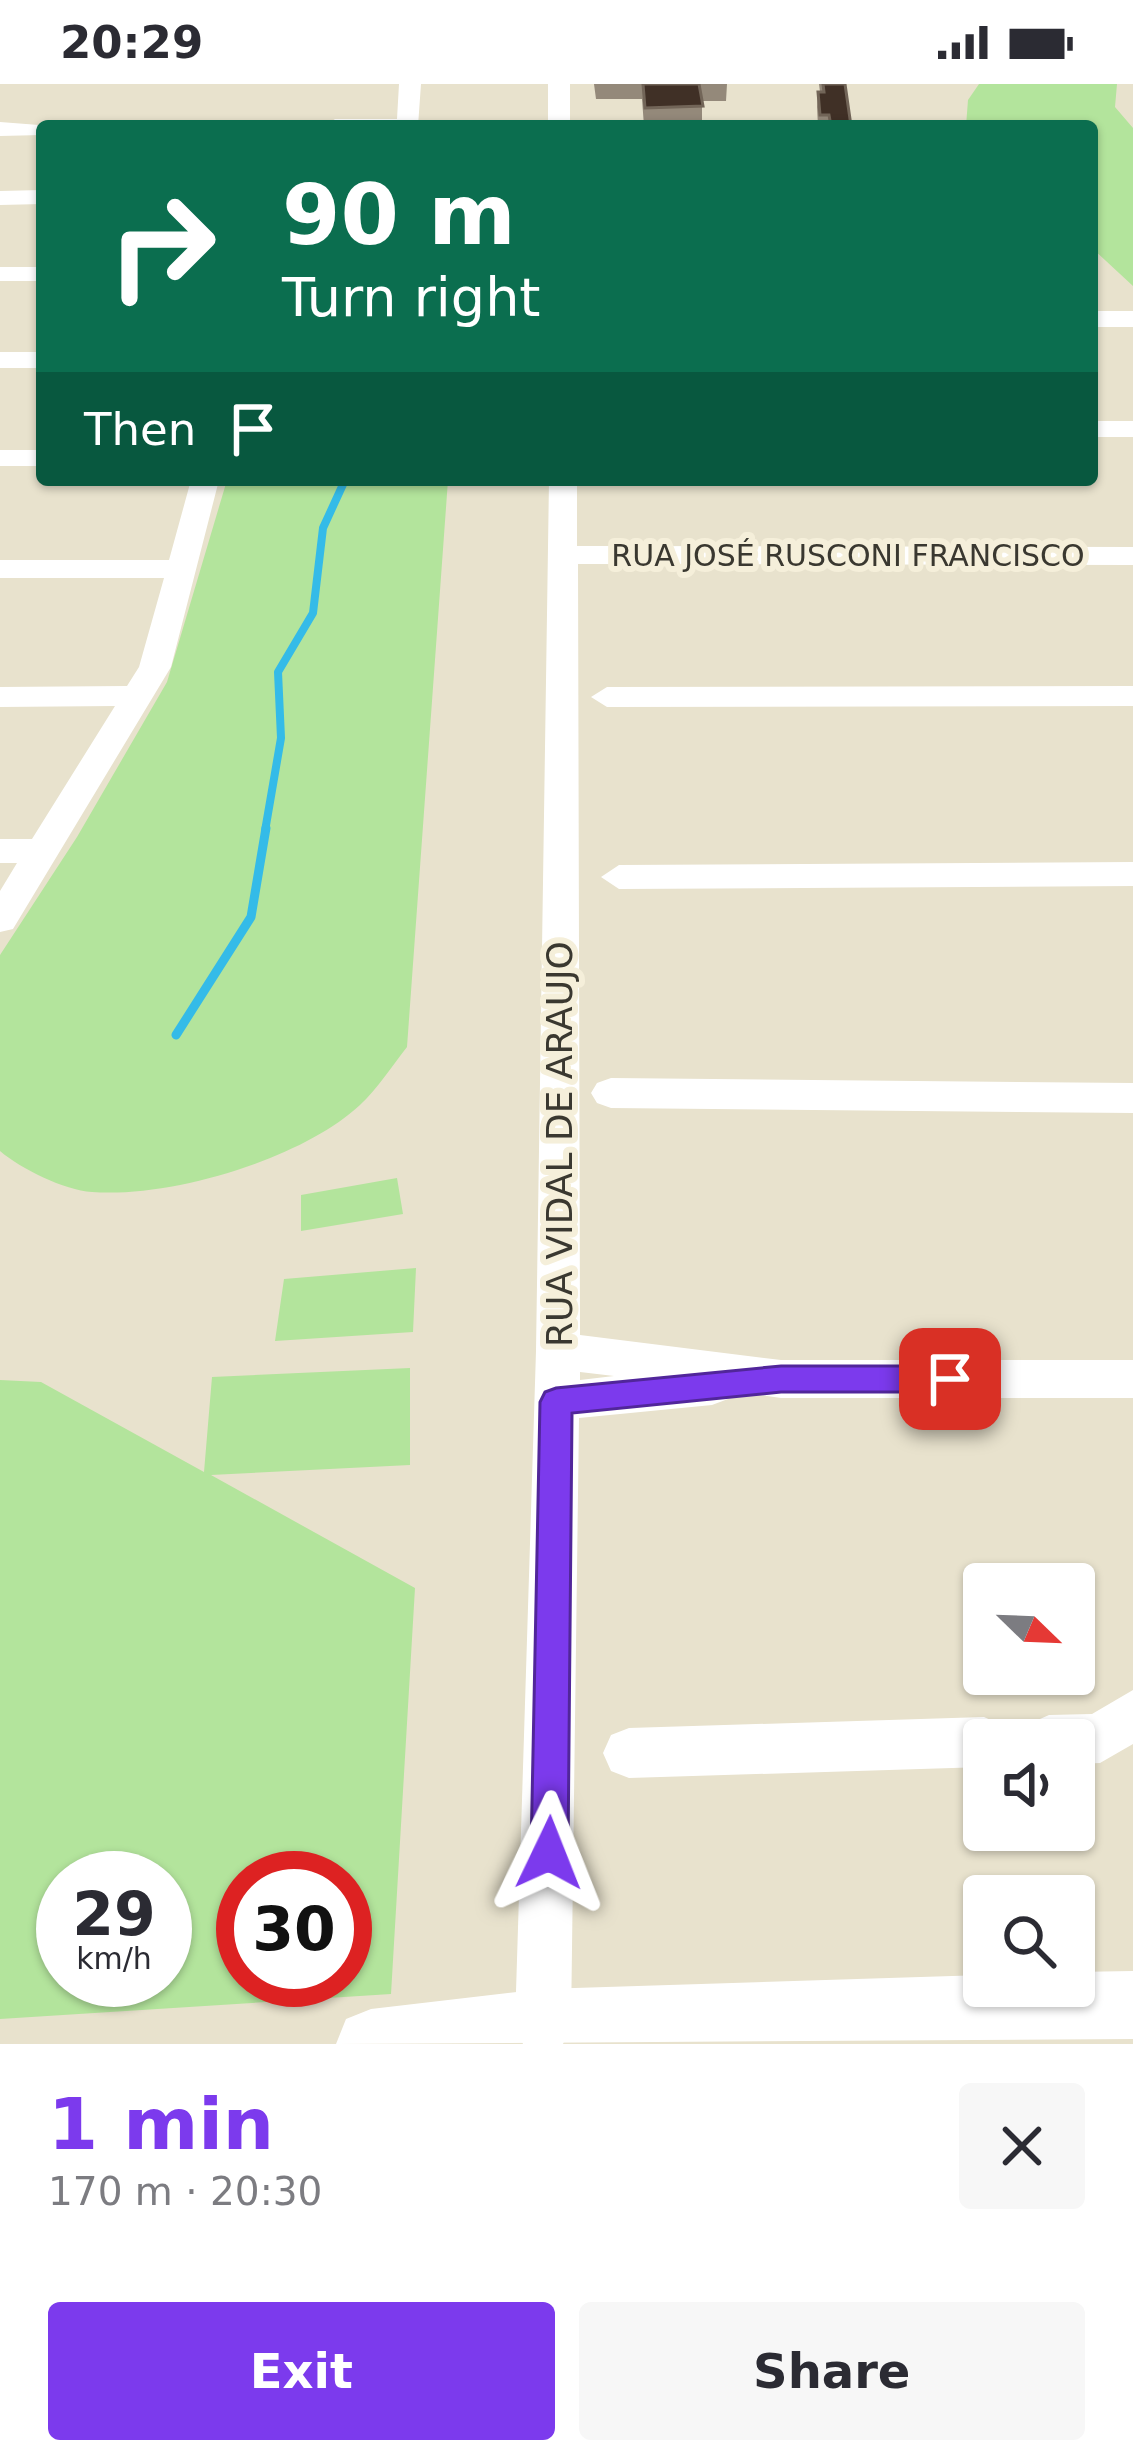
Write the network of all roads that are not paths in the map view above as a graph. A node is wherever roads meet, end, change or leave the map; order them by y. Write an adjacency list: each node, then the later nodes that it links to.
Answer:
1 (410, 84): 3 (street)
2 (559, 84): 4 (street)
3 (407, 120)
4 (559, 120)
5 (36, 128): 6 (street)
6 (0, 129)
7 (36, 197): 8 (street)
8 (0, 198)
9 (0, 274): 10 (street)
10 (36, 274)
11 (1098, 319): 12 (street)
12 (1133, 319)
13 (0, 360): 14 (street)
14 (36, 360)
15 (1098, 429): 16 (street)
16 (1133, 429)
17 (0, 458): 18 (street)
18 (36, 458)
19 (203, 486): 23 (street)
20 (563, 486): 21 (street, RUA VIDAL DE ARAUJO)
21 (562, 555): 22 (street, RUA JOSÉ RUSCONI FRANCISCO); 36 (street, RUA VIDAL DE ARAUJO)
22 (1133, 556)
23 (179, 568): 24 (street); 26 (street)
24 (0, 569)
25 (1133, 695): 28 (street)
26 (138, 696): 27 (street); 30 (street)
27 (0, 697)
28 (607, 697)
29 (0, 851): 30 (street)
30 (42, 851): 33 (street)
31 (1133, 874): 32 (street)
32 (619, 877)
33 (0, 920)
34 (611, 1093): 35 (street)
35 (1133, 1098)
36 (558, 1352): 37 (street); 39 (street, RUA VIDAL DE ARAUJO)
37 (781, 1379): 38 (street); 39 (street)
38 (1133, 1379)
39 (556, 1402): 45 (street, RUA VIDAL DE ARAUJO)
40 (1133, 1714): 41 (street)
41 (1095, 1738)
42 (963, 1743): 43 (street)
43 (629, 1754)
44 (1133, 2005): 45 (main road)
45 (543, 2024): 46 (main road)
46 (371, 2044)

